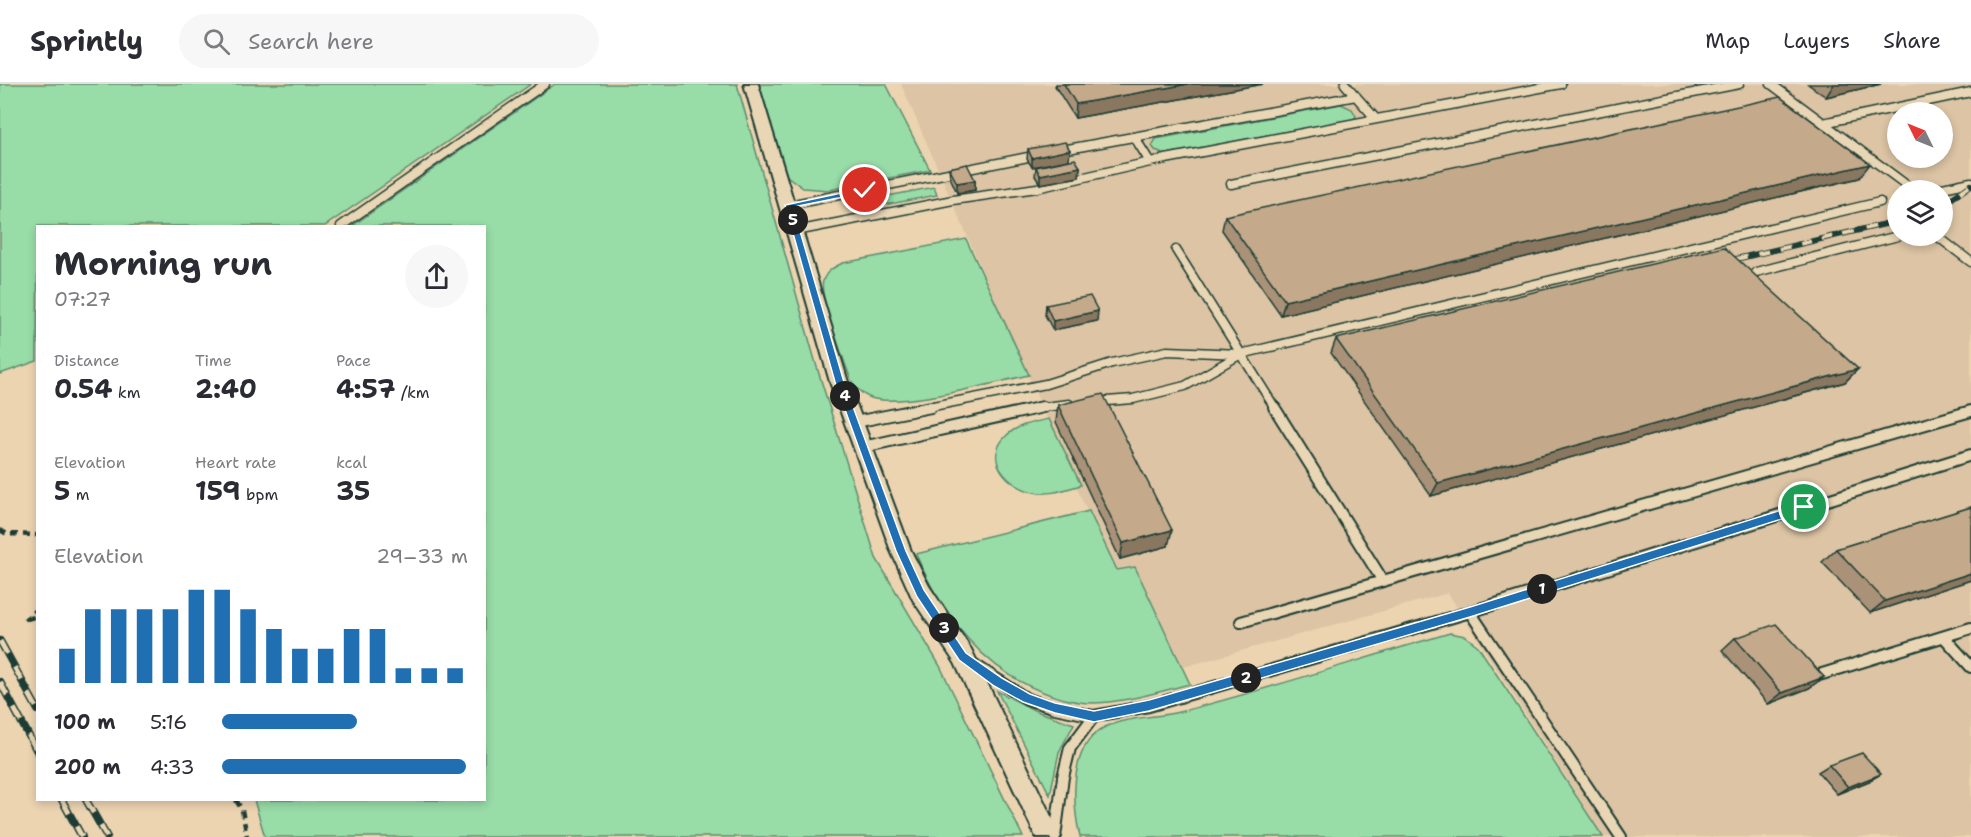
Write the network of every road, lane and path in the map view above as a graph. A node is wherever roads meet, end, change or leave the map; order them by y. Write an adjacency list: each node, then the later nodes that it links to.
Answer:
1 (545, 84): 19 (lane)
2 (751, 84): 18 (street)
3 (1345, 84): 8 (lane)
4 (1561, 84): 9 (lane)
5 (1739, 84): 15 (lane)
6 (1771, 84): 10 (lane)
7 (1971, 92): 10 (lane)
8 (1356, 96): 9 (lane); 11 (lane)
9 (1376, 120): 12 (lane)
10 (1823, 123): 13 (lane)
11 (1135, 138): 12 (lane); 18 (lane)
12 (1150, 162): 20 (lane)
13 (1900, 180)
14 (1971, 182): 16 (lane)
15 (1231, 184)
16 (1953, 186)
17 (1880, 202): 26 (lane)
18 (789, 205): 20 (street)
19 (342, 225)
20 (796, 231): 30 (street)
21 (1887, 239): 25 (lane)
22 (1950, 246): 24 (lane)
23 (1176, 250): 26 (lane)
24 (1971, 262)
25 (1756, 272)
26 (1241, 354): 27 (lane); 30 (lane); 35 (lane)
27 (1086, 402)
28 (1074, 403): 31 (lane)
29 (1971, 411): 35 (lane)
30 (855, 422): 31 (street)
31 (863, 447): 42 (street)
32 (1971, 455): 37 (lane)
33 (0, 530): 34 (path)
34 (36, 535)
35 (1383, 581): 39 (lane)
36 (36, 611): 38 (path)
37 (1470, 612): 45 (lane); 50 (lane)
38 (36, 617)
39 (1241, 622)
40 (1971, 628): 41 (lane)
41 (1944, 637): 43 (lane); 44 (lane)
42 (963, 656): 45 (lane); 48 (street)
43 (1971, 667)
44 (1818, 675)
45 (1094, 716): 49 (lane)
46 (237, 801): 47 (path)
47 (247, 837)
48 (1049, 837)
49 (1055, 837)
50 (1621, 837)

